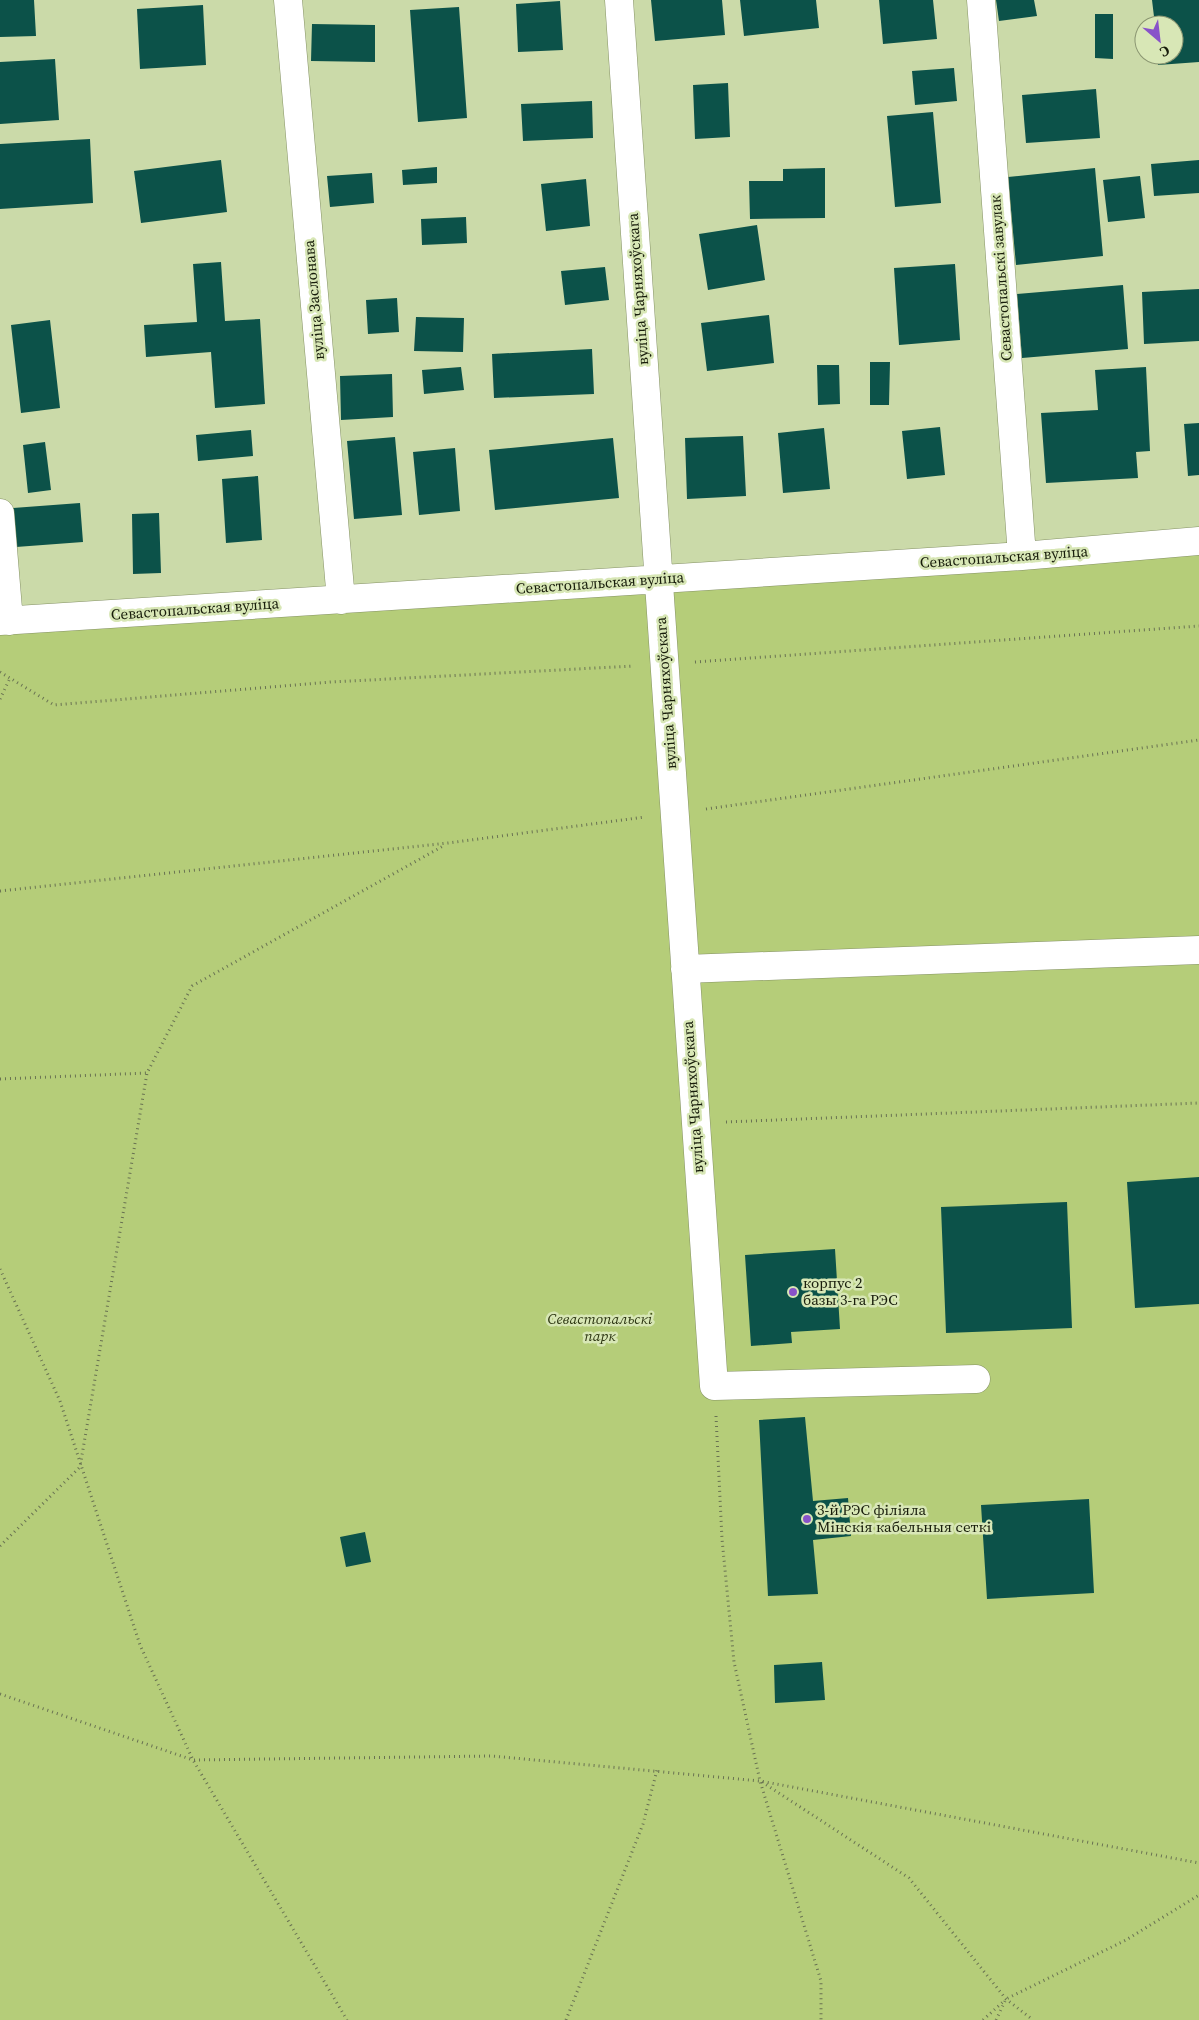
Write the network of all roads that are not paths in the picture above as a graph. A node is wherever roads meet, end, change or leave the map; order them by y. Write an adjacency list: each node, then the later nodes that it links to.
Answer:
1 (288, 0): 8 (street, вуліца Заслонава)
2 (619, 0): 7 (street, вуліца Чарняхоўскага)
3 (981, 0): 6 (street, Севастопальскі завулак)
4 (0, 513): 9 (street)
5 (1199, 541): 6 (street, Севастопальская вуліца)
6 (1022, 556): 7 (street, Севастопальская вуліца)
7 (659, 580): 8 (street, Севастопальская вуліца); 11 (street, вуліца Чарняхоўскага)
8 (341, 600): 9 (street, Севастопальская вуліца)
9 (4, 621)
10 (1199, 950): 11 (street)
11 (685, 969): 12 (street, вуліца Чарняхоўскага)
12 (976, 1379)

